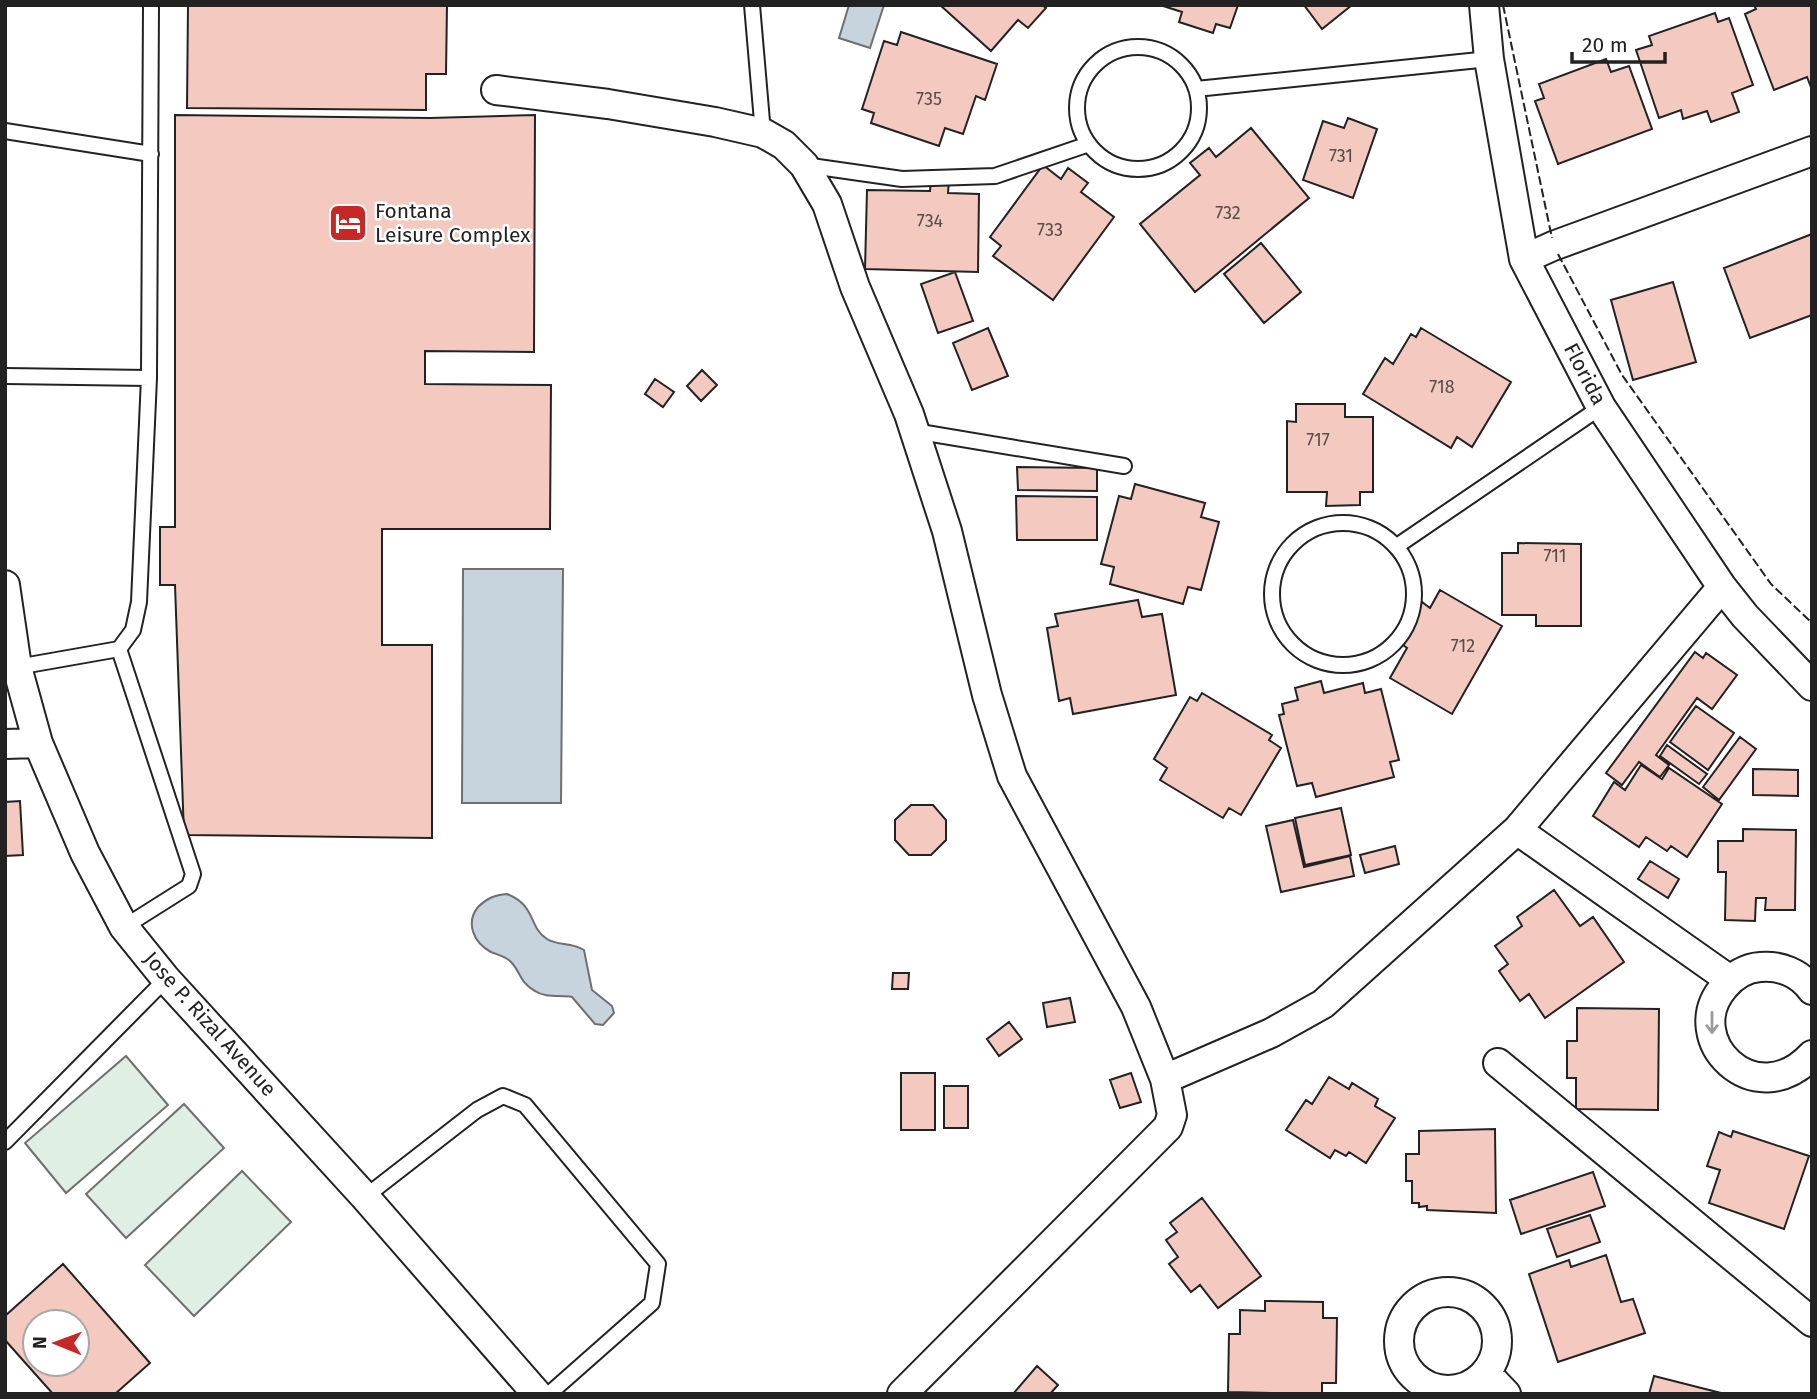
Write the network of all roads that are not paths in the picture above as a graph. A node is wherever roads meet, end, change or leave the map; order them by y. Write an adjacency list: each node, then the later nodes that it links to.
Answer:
1 (151, 5): 11 (lane)
2 (752, 5): 8 (lane)
3 (1484, 5): 4 (street, Florida)
4 (1489, 59): 5 (lane); 13 (street, Florida)
5 (1196, 89): 9 (lane); 9 (lane)
6 (496, 90): 8 (street)
7 (5, 131): 11 (lane)
8 (763, 133): 12 (street)
9 (1089, 144): 12 (lane)
10 (1812, 151): 13 (street)
11 (151, 154): 15 (lane)
12 (804, 165): 17 (street)
13 (1524, 259): 16 (street, Florida)
14 (5, 376): 15 (lane)
15 (149, 378): 22 (lane)
16 (1601, 407): 19 (lane); 21 (street, Florida)
17 (914, 430): 18 (lane); 34 (street)
18 (1124, 466)
19 (1397, 546): 19 (lane)
20 (5, 585): 23 (street, Jose P. Rizal Avenue)
21 (1722, 587): 24 (street, Florida); 27 (street)
22 (119, 649): 23 (lane); 28 (lane)
23 (17, 667): 25 (street, Jose P. Rizal Avenue)
24 (1812, 686)
25 (38, 743): 26 (street); 28 (street, Jose P. Rizal Avenue)
26 (5, 744)
27 (1517, 830): 30 (street); 34 (street)
28 (124, 927): 29 (street, Jose P. Rizal Avenue)
29 (166, 978): 35 (lane); 36 (street, Jose P. Rizal Avenue)
30 (1730, 980): 31 (street); 33 (street, one-way to 33)
31 (1812, 990)
32 (1498, 1063): 37 (street)
33 (1809, 1064)
34 (1165, 1079): 41 (street)
35 (5, 1142)
36 (365, 1197): 39 (street, Jose P. Rizal Avenue); 40 (lane)
37 (1812, 1322)
38 (1486, 1373): 42 (street)
39 (537, 1394)
40 (550, 1394)
41 (902, 1394)
42 (1506, 1394)

